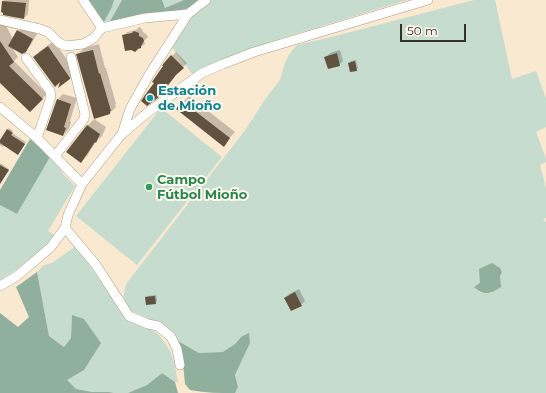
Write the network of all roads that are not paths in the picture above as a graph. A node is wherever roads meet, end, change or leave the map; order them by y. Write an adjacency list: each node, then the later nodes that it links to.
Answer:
1 (83, 0): 6 (street)
2 (206, 0): 4 (street)
3 (428, 0): 10 (street)
4 (188, 14): 6 (street); 10 (street)
5 (0, 20): 6 (street)
6 (102, 28)
7 (26, 58): 11 (street)
8 (71, 58): 12 (street)
9 (0, 107): 11 (street)
10 (121, 135): 13 (street)
11 (37, 138): 12 (street)
12 (55, 156): 13 (street)
13 (82, 184): 14 (street)
14 (65, 228): 15 (street); 16 (street)
15 (0, 286)
16 (180, 365)

